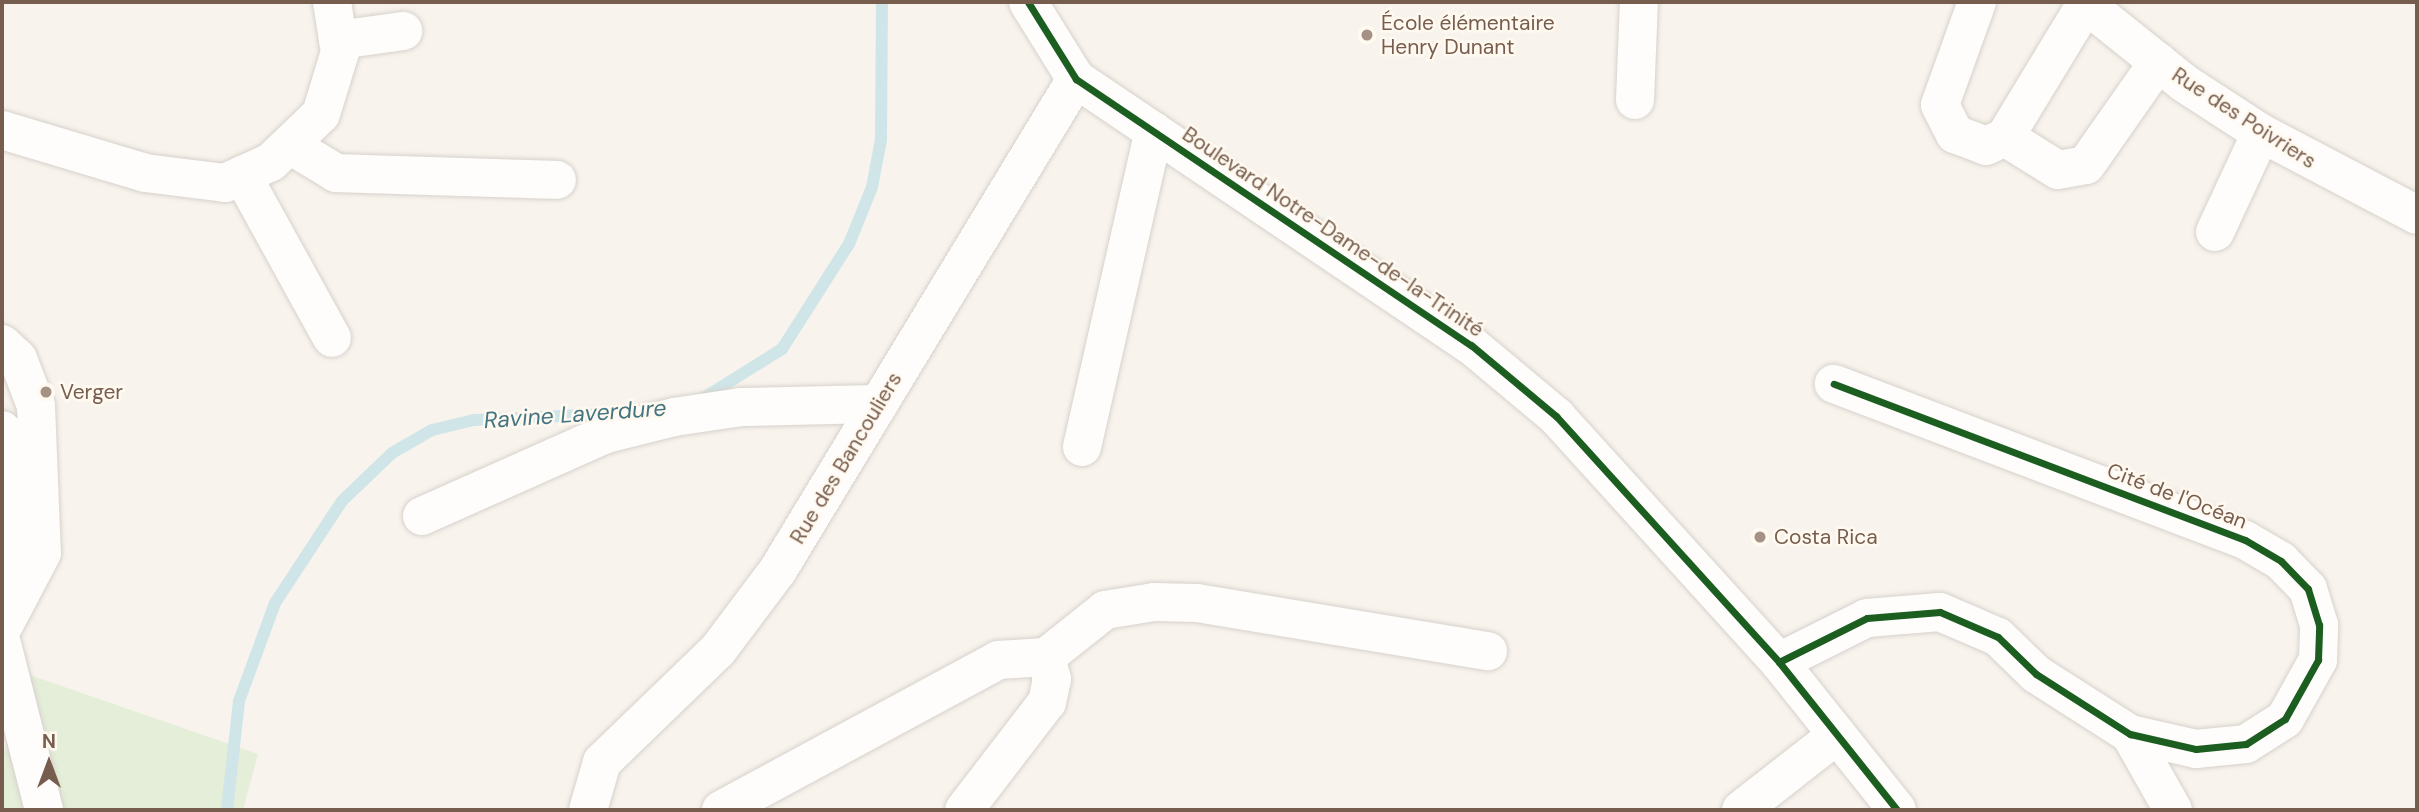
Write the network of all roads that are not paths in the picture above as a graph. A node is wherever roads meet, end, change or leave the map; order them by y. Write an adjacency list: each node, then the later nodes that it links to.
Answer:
1 (332, 2): 7 (street)
2 (1028, 2): 9 (street, Boulevard Notre-Dame-de-la-Trinité)
3 (1639, 2): 10 (street)
4 (1977, 2): 14 (street)
5 (2085, 3): 8 (street, Rue des Poivriers); 14 (street)
6 (403, 31): 7 (street)
7 (338, 40): 15 (street)
8 (2158, 62): 13 (street, Rue des Poivriers); 14 (street)
9 (1076, 79): 12 (street, Boulevard Notre-Dame-de-la-Trinité); 23 (street, Rue des Bancouliers)
10 (1635, 100)
11 (2, 130): 16 (street)
12 (1154, 131): 25 (street); 32 (street, Boulevard Notre-Dame-de-la-Trinité)
13 (2261, 133): 18 (street, Rue des Poivriers); 19 (street)
14 (2005, 137)
15 (290, 145): 16 (street); 17 (street)
16 (242, 175): 20 (street)
17 (556, 180)
18 (2417, 215)
19 (2215, 232)
20 (332, 338)
21 (2, 344): 28 (street)
22 (1834, 384): 33 (street, Cité de l'Océan)
23 (879, 404): 26 (street); 36 (street, Rue des Bancouliers)
24 (2, 430): 27 (street)
25 (1082, 447)
26 (422, 516)
27 (2, 621)
28 (2, 629)
29 (2, 644): 35 (street)
30 (1488, 651): 31 (street)
31 (1046, 656): 37 (street); 38 (street)
32 (1779, 662): 33 (street, Cité de l'Océan); 34 (street, Boulevard Notre-Dame-de-la-Trinité)
33 (2130, 734): 41 (street, Cité de l'Océan)
34 (1837, 735): 39 (street); 40 (street, Boulevard Notre-Dame-de-la-Trinité)
35 (44, 810)
36 (589, 810)
37 (721, 810)
38 (964, 810)
39 (1741, 810)
40 (1897, 810)
41 (2173, 810)

